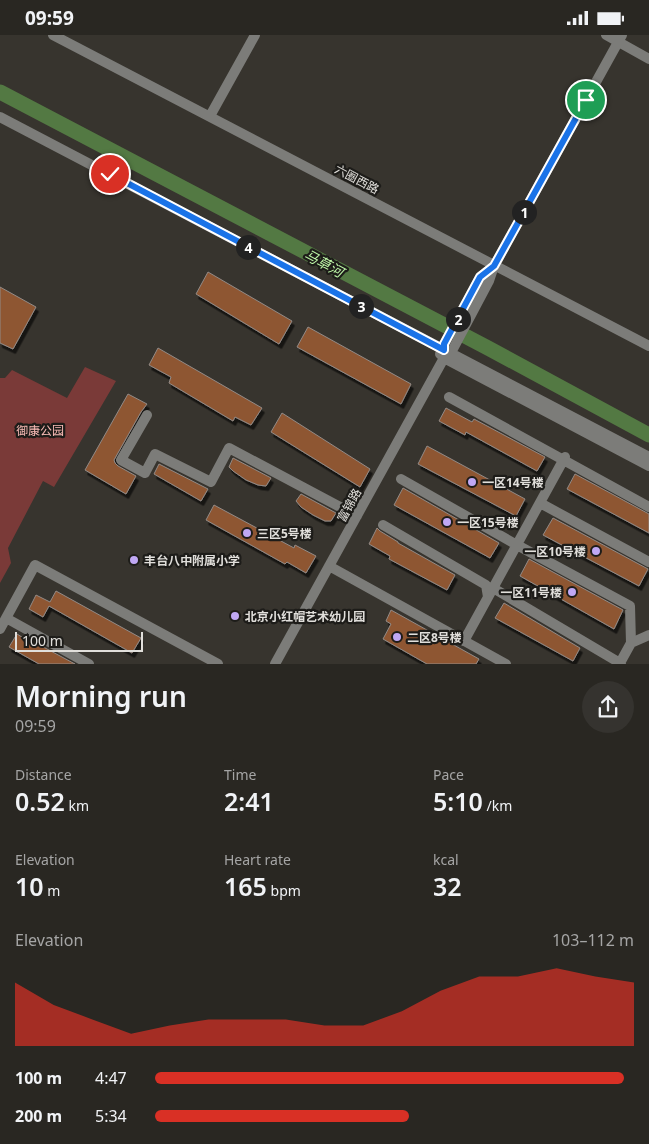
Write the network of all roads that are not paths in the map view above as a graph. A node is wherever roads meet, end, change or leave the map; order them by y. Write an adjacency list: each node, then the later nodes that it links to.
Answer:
1 (52, 35): 6 (street, 六圈西路)
2 (255, 35): 6 (street)
3 (606, 35): 4 (street)
4 (620, 38): 5 (street); 8 (street, 富锦路)
5 (649, 59)
6 (210, 116): 8 (street, 六圈西路)
7 (0, 117): 10 (street)
8 (494, 266): 9 (street, 六圈西路); 10 (street, 富锦路)
9 (649, 346)
10 (447, 351): 13 (street); 15 (street); 19 (street, 富锦路)
11 (449, 397): 14 (street)
12 (146, 415): 19 (street)
13 (649, 457)
14 (564, 459): 17 (street); 18 (street)
15 (649, 466)
16 (402, 479): 21 (street)
17 (540, 503): 21 (street); 22 (street)
18 (649, 507)
19 (357, 516): 23 (street, 富锦路)
20 (383, 525): 24 (street)
21 (517, 545): 24 (street); 29 (street)
22 (649, 562)
23 (329, 566): 28 (street); 32 (street, 富锦路)
24 (491, 592): 28 (street); 34 (street)
25 (6, 618): 26 (street); 30 (street); 31 (street)
26 (0, 629)
27 (649, 635): 29 (street)
28 (464, 641): 33 (street)
29 (631, 643): 34 (street)
30 (89, 664)
31 (218, 664)
32 (275, 664)
33 (506, 664)
34 (621, 664)

